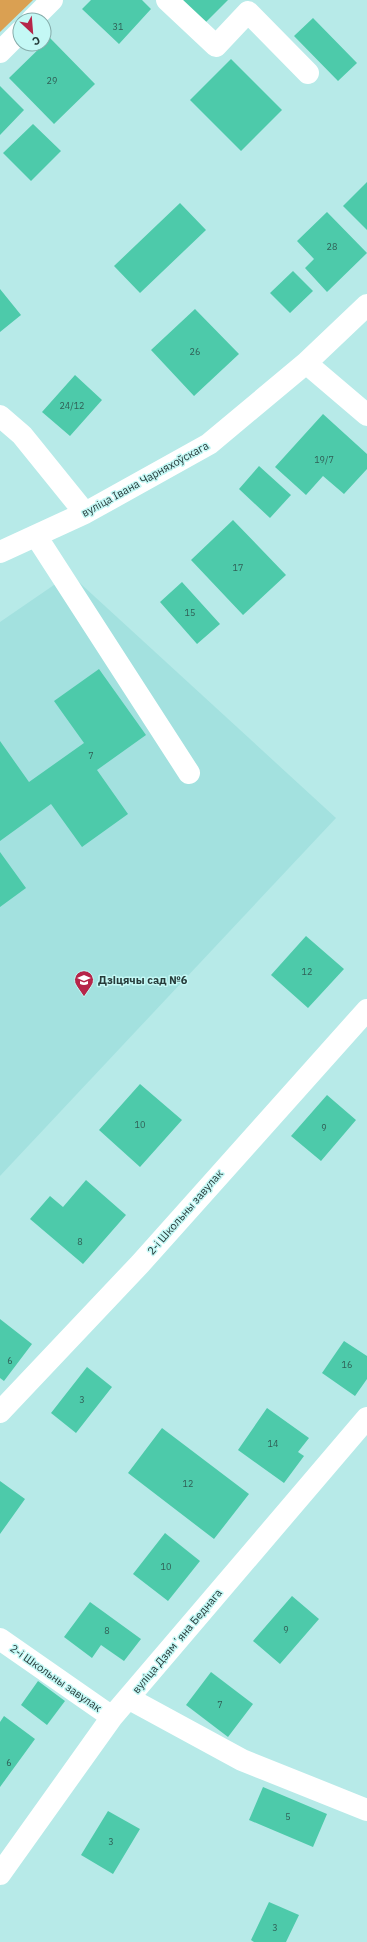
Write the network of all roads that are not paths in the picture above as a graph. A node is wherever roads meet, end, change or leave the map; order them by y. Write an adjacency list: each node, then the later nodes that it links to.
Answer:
1 (52, 0): 3 (street)
2 (167, 0): 6 (street)
3 (40, 12)
4 (12, 40): 5 (street)
5 (0, 52)
6 (308, 73)
7 (367, 305): 8 (street, вуліца Івана Чарняхоўскага)
8 (306, 363): 9 (street); 11 (street, вуліца Івана Чарняхоўскага)
9 (367, 415)
10 (0, 416): 11 (street)
11 (85, 513): 12 (street, вуліца Івана Чарняхоўскага)
12 (36, 536): 13 (street, вуліца Івана Чарняхоўскага); 14 (street)
13 (0, 552)
14 (189, 773)
15 (367, 1010): 16 (street, 2-і Школьны завулак)
16 (0, 1412)
17 (367, 1418): 19 (street, вуліца Дзямʼяна Беднага)
18 (0, 1639): 20 (street, 2-і Школьны завулак)
19 (128, 1698): 20 (street, вуліца Дзямʼяна Беднага); 21 (street)
20 (112, 1717): 22 (street, вуліца Дзямʼяна Беднага)
21 (367, 1810)
22 (0, 1874)

